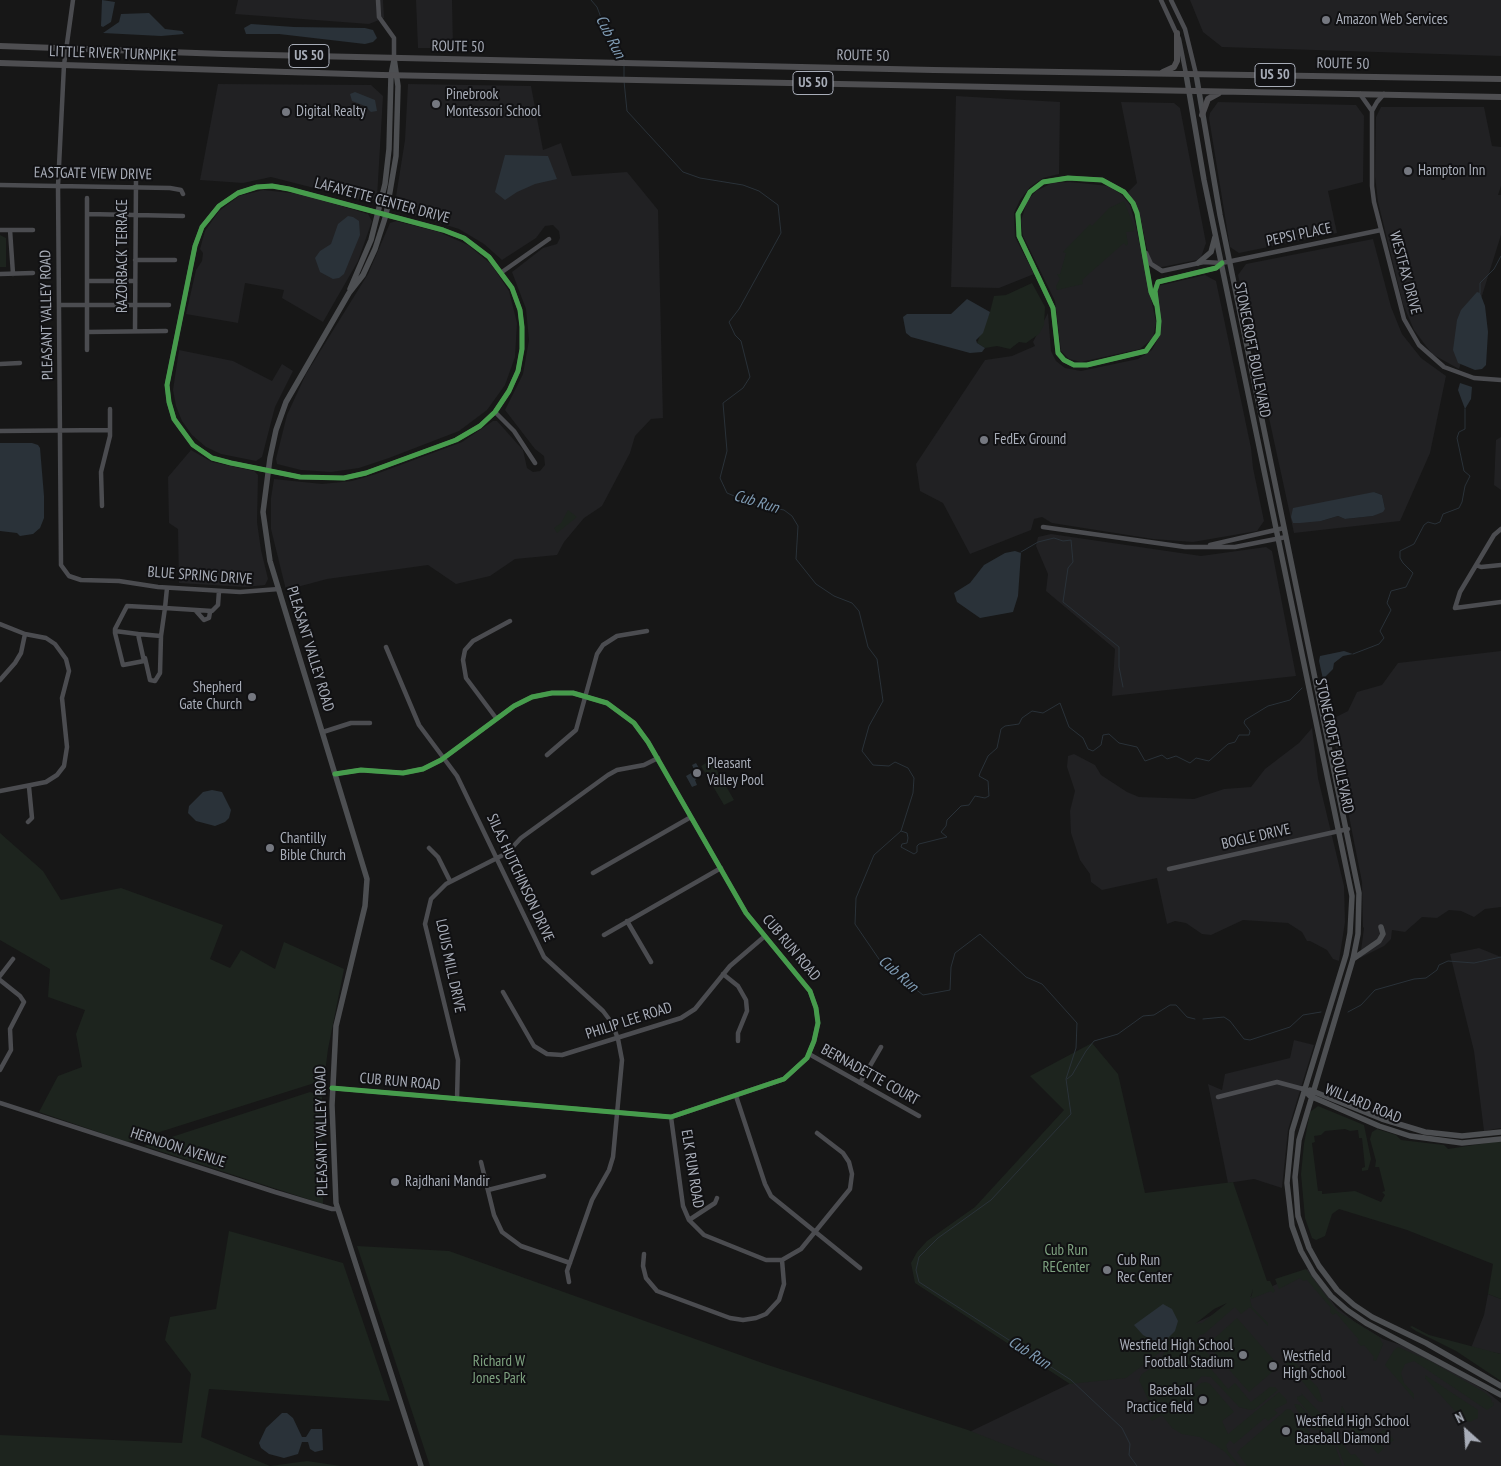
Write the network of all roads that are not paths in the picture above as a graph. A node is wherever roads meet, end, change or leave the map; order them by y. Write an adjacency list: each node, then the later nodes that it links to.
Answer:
1 (73, 0): 7 (street, PLEASANT VALLEY ROAD)
2 (378, 0): 9 (street)
3 (1161, 0): 5 (street, STONECROFT BOULEVARD)
4 (1171, 0): 15 (street, STONECROFT BOULEVARD)
5 (1177, 33): 13 (highway); 14 (street, STONECROFT BOULEVARD)
6 (0, 46): 7 (highway, LITTLE RIVER TURNPIKE / US 50)
7 (66, 48): 8 (highway, LITTLE RIVER TURNPIKE / US 50); 11 (street, PLEASANT VALLEY ROAD)
8 (224, 54): 9 (highway, ROUTE 50 / US 50)
9 (394, 58): 13 (highway, ROUTE 50 / US 50); 16 (main road, PLEASANT VALLEY ROAD)
10 (0, 63): 11 (highway, LITTLE RIVER TURNPIKE / US 50)
11 (64, 65): 12 (highway, LITTLE RIVER TURNPIKE / US 50); 28 (street, PLEASANT VALLEY ROAD)
12 (225, 70): 16 (highway, ROUTE 50 / US 50)
13 (1160, 73): 14 (highway, ROUTE 50 / US 50)
14 (1186, 74): 15 (highway, ROUTE 50 / US 50); 18 (main road, STONECROFT BOULEVARD)
15 (1196, 74): 17 (highway, ROUTE 50 / US 50); 19 (main road, STONECROFT BOULEVARD)
16 (394, 75): 18 (highway, ROUTE 50 / US 50); 32 (main road, PLEASANT VALLEY ROAD); 35 (main road, PLEASANT VALLEY ROAD)
17 (1501, 79)
18 (1187, 90): 19 (highway, ROUTE 50 / US 50); 41 (main road, STONECROFT BOULEVARD)
19 (1198, 91): 20 (highway, ROUTE 50 / US 50); 25 (main road, STONECROFT BOULEVARD)
20 (1223, 91): 21 (highway, ROUTE 50 / US 50); 25 (highway)
21 (1360, 94): 22 (highway, ROUTE 50 / US 50); 24 (street)
22 (1384, 94): 23 (highway, ROUTE 50 / US 50); 24 (street)
23 (1501, 97)
24 (1372, 111): 40 (street, WESTFAX DRIVE)
25 (1202, 115): 46 (main road, STONECROFT BOULEVARD)
26 (136, 180): 29 (street, RAZORBACK TERRACE)
27 (0, 185): 28 (street, EASTGATE VIEW DRIVE)
28 (58, 186): 29 (street, EASTGATE VIEW DRIVE); 58 (street, PLEASANT VALLEY ROAD)
29 (136, 188): 30 (street, EASTGATE VIEW DRIVE); 34 (street, RAZORBACK TERRACE)
30 (183, 194)
31 (87, 198): 33 (street)
32 (379, 213): 35 (street, LAFAYETTE CENTER DRIVE); 55 (main road, PLEASANT VALLEY ROAD); 74 (street, LAFAYETTE CENTER DRIVE)
33 (87, 214): 34 (street); 53 (street)
34 (136, 215): 36 (street); 44 (street, RAZORBACK TERRACE)
35 (386, 215): 49 (street, LAFAYETTE CENTER DRIVE); 55 (main road, PLEASANT VALLEY ROAD)
36 (183, 216)
37 (0, 230): 38 (street)
38 (10, 230): 39 (street); 52 (street)
39 (33, 230)
40 (1381, 230): 46 (street, PEPSI PLACE); 67 (street, WESTFAX DRIVE)
41 (1216, 235): 47 (main road); 48 (main road, STONECROFT BOULEVARD)
42 (548, 239): 49 (street)
43 (1145, 251): 47 (street); 56 (street); 56 (street)
44 (135, 260): 45 (street); 54 (street, RAZORBACK TERRACE)
45 (174, 260)
46 (1230, 262): 48 (street, PEPSI PLACE); 77 (main road, STONECROFT BOULEVARD)
47 (1198, 263): 48 (street)
48 (1222, 263): 56 (street); 79 (main road, STONECROFT BOULEVARD)
49 (502, 272): 69 (street, LAFAYETTE CENTER DRIVE)
50 (33, 273): 52 (street)
51 (0, 274): 52 (street)
52 (13, 274)
53 (87, 281): 54 (street); 59 (street)
54 (135, 281): 60 (street, RAZORBACK TERRACE)
55 (348, 293): 74 (main road, PLEASANT VALLEY ROAD)
56 (1156, 304)
57 (169, 305): 60 (street)
58 (60, 306): 59 (street); 70 (street, PLEASANT VALLEY ROAD)
59 (87, 306): 60 (street); 63 (street)
60 (135, 306): 61 (street, RAZORBACK TERRACE)
61 (135, 331): 62 (street); 63 (street)
62 (166, 331)
63 (87, 332): 64 (street)
64 (87, 350)
65 (20, 363): 66 (street)
66 (0, 364)
67 (1501, 380)
68 (110, 409): 71 (street)
69 (495, 412): 73 (street); 74 (street, LAFAYETTE CENTER DRIVE)
70 (60, 430): 71 (street); 72 (street); 85 (street, PLEASANT VALLEY ROAD)
71 (110, 430): 75 (street)
72 (0, 431)
73 (535, 463)
74 (268, 471): 87 (main road, PLEASANT VALLEY ROAD)
75 (102, 506)
76 (1043, 527): 82 (street)
77 (1284, 528): 79 (street); 80 (main road, STONECROFT BOULEVARD)
78 (1501, 529): 83 (street)
79 (1276, 530): 81 (main road, STONECROFT BOULEVARD); 82 (street)
80 (1286, 537): 81 (street); 115 (main road, STONECROFT BOULEVARD)
81 (1278, 539): 82 (street); 116 (main road, STONECROFT BOULEVARD)
82 (1201, 548)
83 (1476, 565): 84 (street); 89 (street)
84 (1501, 565)
85 (119, 581): 86 (street, BLUE SPRING DRIVE)
86 (167, 588): 88 (street, BLUE SPRING DRIVE); 90 (street)
87 (279, 589): 88 (street, BLUE SPRING DRIVE); 106 (main road, PLEASANT VALLEY ROAD)
88 (219, 591): 92 (street)
89 (1501, 602)
90 (165, 608): 91 (street); 95 (street); 99 (street)
91 (196, 611): 92 (street); 92 (street)
92 (210, 612)
93 (510, 621): 104 (street)
94 (0, 624): 97 (street)
95 (115, 631): 98 (street); 101 (street)
96 (647, 632): 103 (street)
97 (25, 634): 102 (street); 111 (street)
98 (138, 634): 99 (street); 101 (street)
99 (161, 636): 101 (street)
100 (386, 647): 108 (street, SILAS HUTCHINSON DRIVE)
101 (145, 658)
102 (0, 680)
103 (586, 696): 104 (street, CUB RUN ROAD); 107 (street); 109 (street, CUB RUN ROAD)
104 (496, 718): 108 (street, CUB RUN ROAD)
105 (370, 723): 106 (street, PLEASANT VALLEY ROAD)
106 (323, 732): 110 (main road, PLEASANT VALLEY ROAD)
107 (547, 756)
108 (444, 758): 110 (street, CUB RUN ROAD); 118 (street, SILAS HUTCHINSON DRIVE)
109 (658, 758): 113 (street, CUB RUN ROAD); 118 (street, LOUIS MILL DRIVE)
110 (335, 774): 140 (main road, PLEASANT VALLEY ROAD)
111 (29, 787): 112 (street); 114 (street)
112 (0, 791)
113 (691, 817): 119 (street, CUB RUN ROAD); 121 (street)
114 (28, 822)
115 (1348, 829): 116 (street, BOGLE DRIVE); 128 (main road, STONECROFT BOULEVARD)
116 (1340, 831): 120 (street, BOGLE DRIVE); 141 (main road, STONECROFT BOULEVARD)
117 (429, 848): 122 (street)
118 (496, 860): 122 (street, LOUIS MILL DRIVE); 134 (street, SILAS HUTCHINSON DRIVE)
119 (720, 868): 123 (street); 126 (street, CUB RUN ROAD)
120 (1169, 869)
121 (593, 873)
122 (450, 882): 146 (street, LOUIS MILL DRIVE)
123 (628, 921): 125 (street); 129 (street)
124 (1381, 927): 128 (main road)
125 (604, 935)
126 (764, 936): 130 (street, PHILIP LEE ROAD); 137 (street, CUB RUN ROAD)
127 (13, 959): 131 (street)
128 (1354, 959): 142 (main road, STONECROFT BOULEVARD)
129 (652, 962)
130 (723, 974): 134 (street, PHILIP LEE ROAD); 135 (street)
131 (0, 976)
132 (0, 980): 138 (street)
133 (503, 992): 134 (street, PHILIP LEE ROAD)
134 (618, 1039): 148 (street, SILAS HUTCHINSON DRIVE)
135 (738, 1041)
136 (881, 1047): 139 (street)
137 (809, 1054): 139 (street, BERNADETTE COURT); 143 (street, CUB RUN ROAD)
138 (0, 1070)
139 (860, 1083): 149 (street, BERNADETTE COURT)
140 (332, 1088): 146 (street, CUB RUN ROAD); 158 (main road, PLEASANT VALLEY ROAD)
141 (1303, 1089): 142 (main road, WILLARD ROAD); 144 (main road, WILLARD ROAD); 145 (street); 167 (main road, STONECROFT BOULEVARD)
142 (1312, 1090): 144 (main road, STONECROFT BOULEVARD); 151 (main road, WILLARD ROAD)
143 (736, 1096): 150 (street, CUB RUN ROAD); 160 (street)
144 (1310, 1096): 153 (main road, WILLARD ROAD); 166 (main road, STONECROFT BOULEVARD)
145 (1218, 1097)
146 (456, 1100): 148 (street, CUB RUN ROAD)
147 (0, 1103): 158 (street, HERNDON AVENUE)
148 (617, 1114): 150 (street, CUB RUN ROAD); 163 (street, SILAS HUTCHINSON DRIVE)
149 (919, 1116)
150 (671, 1117): 159 (street, ELK RUN ROAD)
151 (1501, 1132)
152 (817, 1133): 160 (street)
153 (1501, 1139)
154 (481, 1162): 156 (street)
155 (544, 1176): 156 (street)
156 (488, 1190): 163 (street)
157 (717, 1198): 159 (street)
158 (337, 1209): 168 (main road, PLEASANT VALLEY ROAD)
159 (689, 1220): 162 (street, ELK RUN ROAD)
160 (815, 1233): 162 (street); 164 (street)
161 (644, 1254): 162 (street)
162 (782, 1260)
163 (570, 1263): 165 (street, SILAS HUTCHINSON DRIVE)
164 (860, 1268)
165 (569, 1282)
166 (1501, 1386)
167 (1501, 1395)
168 (421, 1466)

